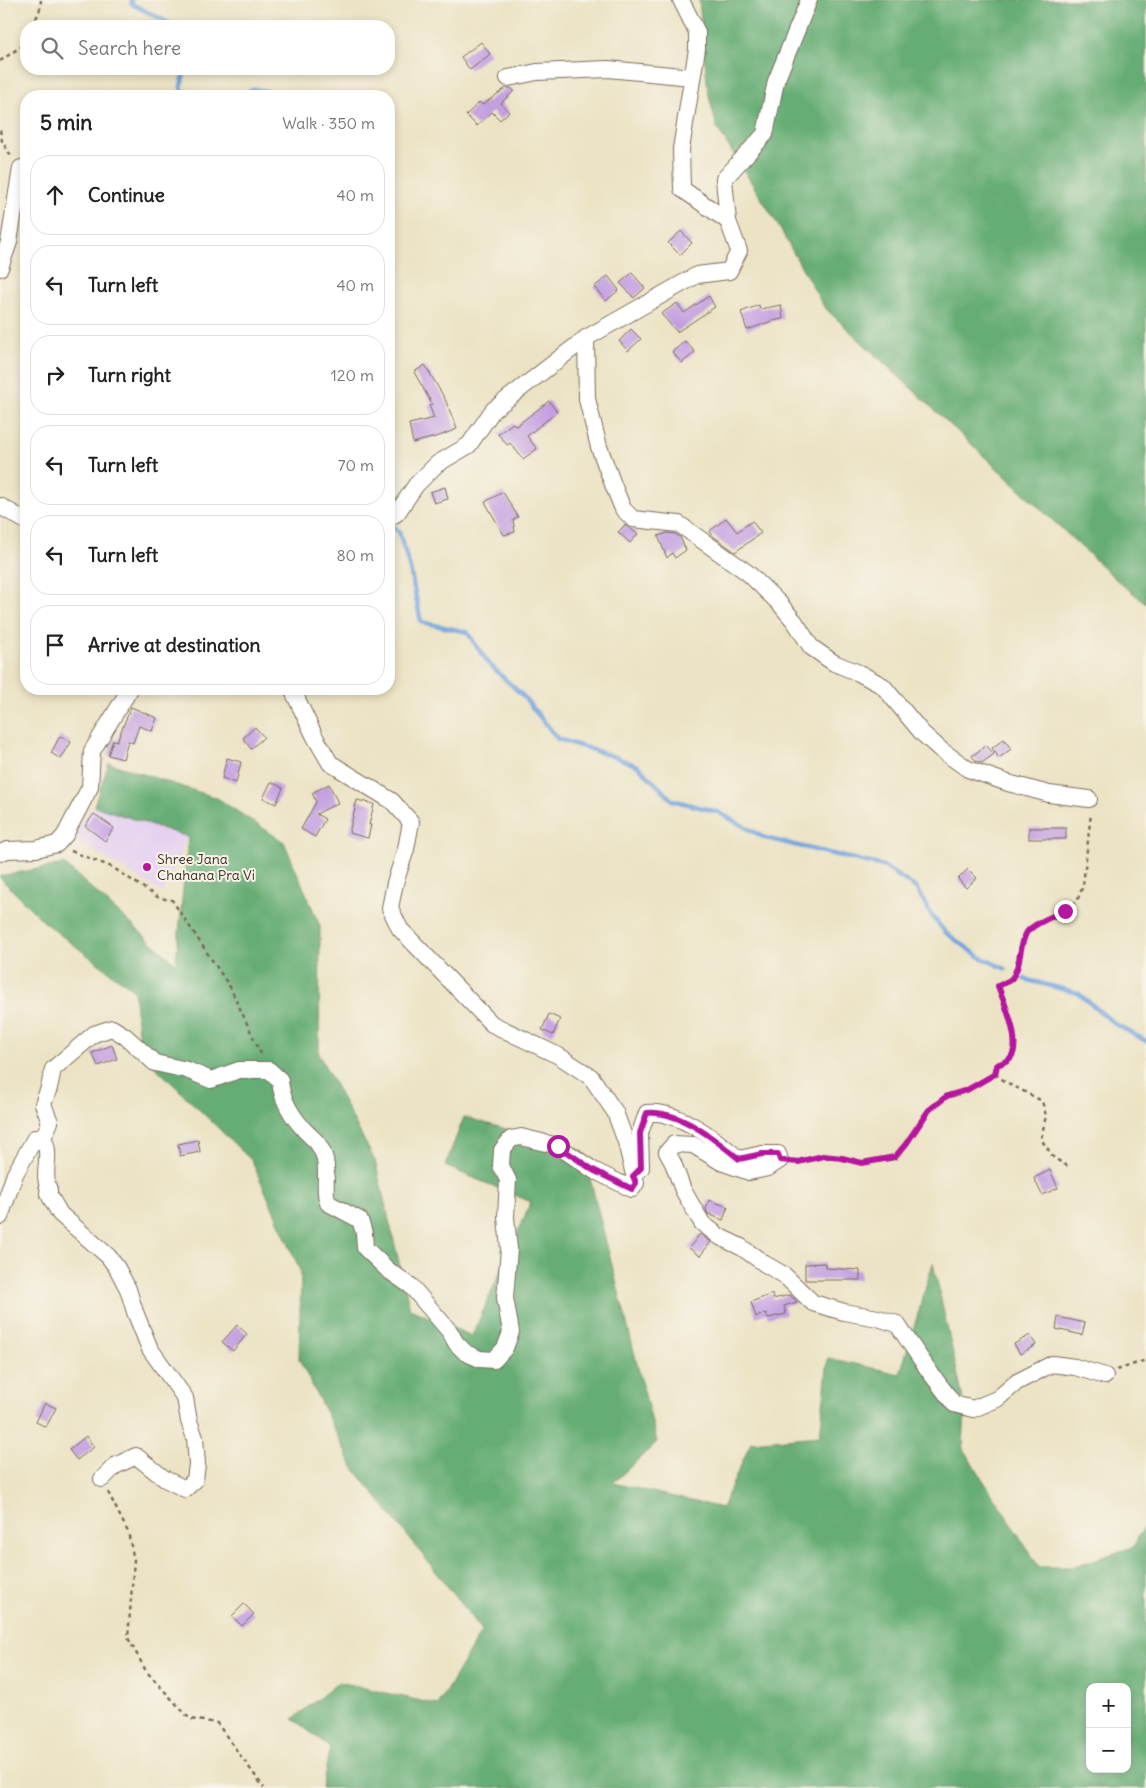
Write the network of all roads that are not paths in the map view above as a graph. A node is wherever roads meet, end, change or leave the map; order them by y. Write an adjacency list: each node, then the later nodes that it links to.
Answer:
1 (681, 0): 3 (street)
2 (809, 0): 6 (street)
3 (692, 77): 4 (street); 6 (street)
4 (508, 78)
5 (20, 174): 7 (street)
6 (728, 221): 8 (street)
7 (0, 268)
8 (586, 338): 10 (street); 14 (street)
9 (0, 506): 11 (street)
10 (395, 512)
11 (20, 518)
12 (126, 695): 15 (street)
13 (295, 695): 17 (street)
14 (1089, 799)
15 (0, 853)
16 (44, 1138): 17 (street); 18 (street); 20 (street)
17 (633, 1176): 19 (street)
18 (0, 1217)
19 (1105, 1376)
20 (102, 1479)

